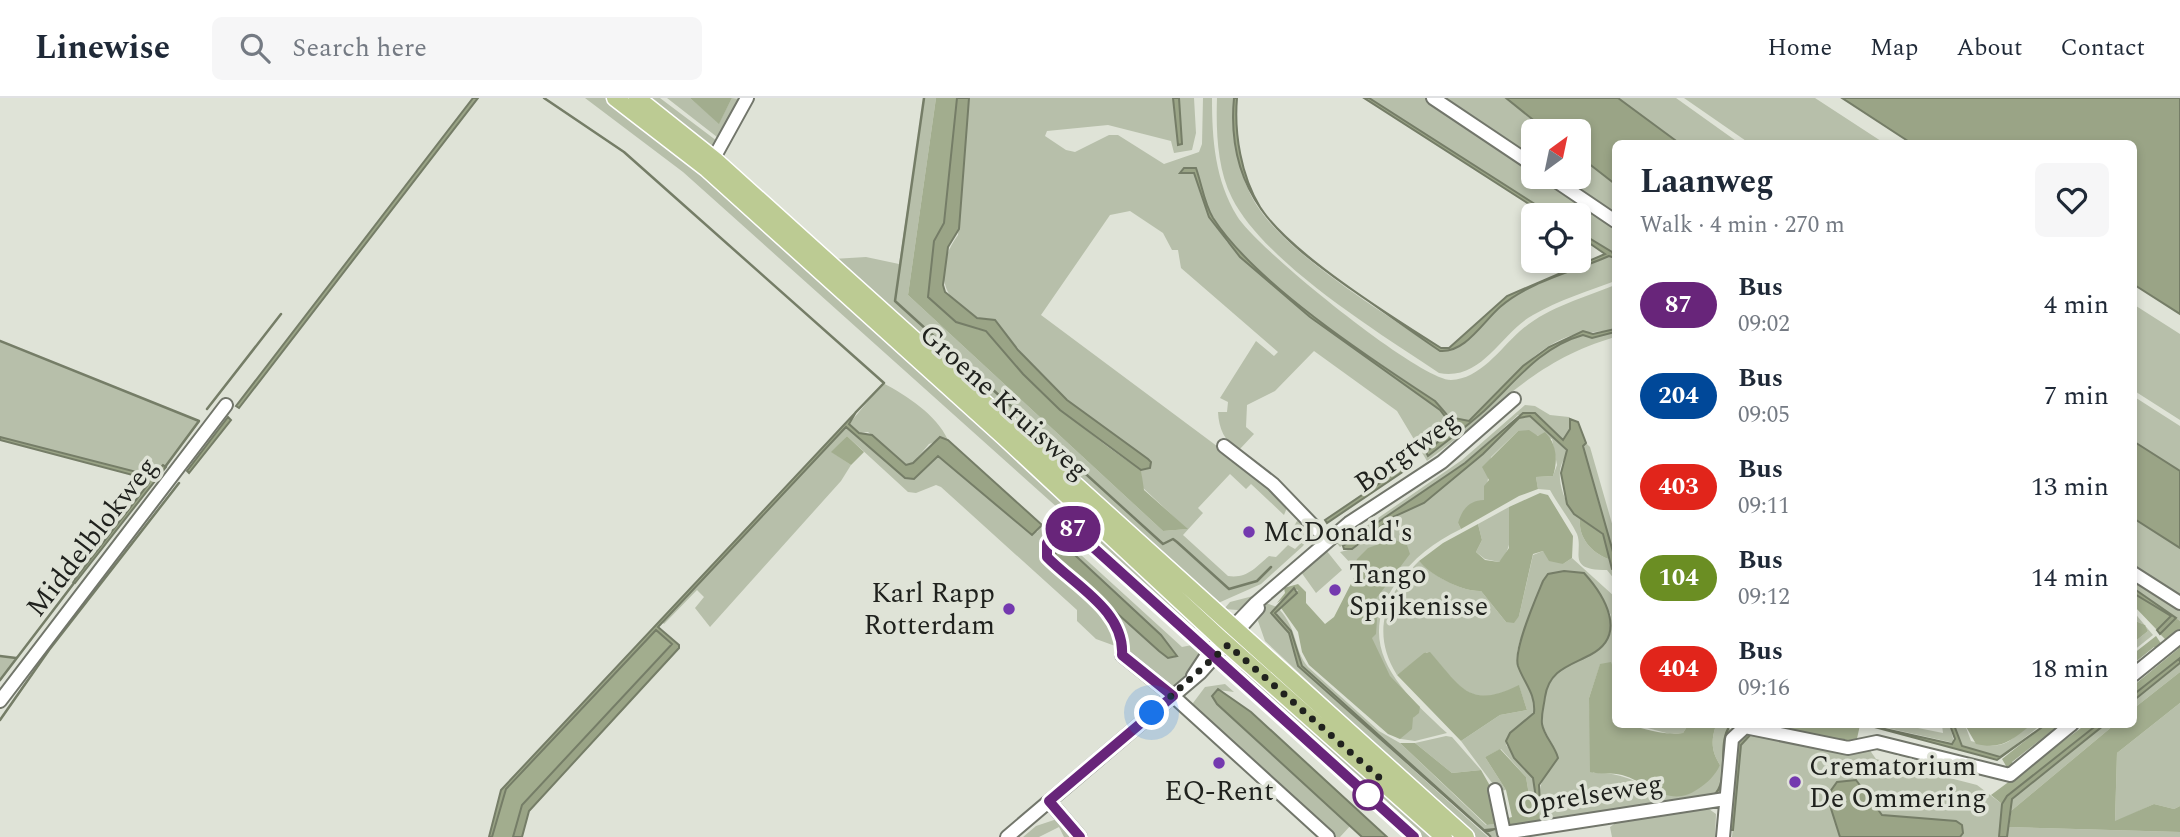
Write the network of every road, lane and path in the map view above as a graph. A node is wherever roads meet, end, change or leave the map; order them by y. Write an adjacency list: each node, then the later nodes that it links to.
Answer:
1 (615, 98): 6 (main road, Groene Kruisweg)
2 (636, 98): 6 (main road, Groene Kruisweg)
3 (747, 98): 6 (street)
4 (1433, 98): 5 (street)
5 (1521, 157)
6 (711, 164): 15 (main road, Groene Kruisweg); 17 (main road, Groene Kruisweg)
7 (1568, 189): 8 (street)
8 (1612, 219)
9 (1514, 398): 12 (street, Borgtweg)
10 (226, 405): 21 (street, Middelblokweg)
11 (1224, 446): 12 (street)
12 (1328, 541): 15 (street, Borgtweg)
13 (2137, 576): 14 (street)
14 (2180, 603)
15 (1237, 628): 17 (street, Borgtweg); 32 (main road, Groene Kruisweg)
16 (2180, 637): 19 (street)
17 (1224, 642): 20 (street, Borgtweg); 31 (main road, Groene Kruisweg)
18 (1122, 655): 20 (street)
19 (2137, 672)
20 (1173, 696): 27 (street, Borgtweg); 30 (street)
21 (0, 701)
22 (1751, 728): 26 (street)
23 (1761, 728): 24 (street)
24 (2067, 728)
25 (1495, 790): 26 (street, Oprelseweg)
26 (1725, 799): 33 (street)
27 (1049, 801): 28 (street, Borgtweg); 29 (street)
28 (1007, 837)
29 (1080, 837)
30 (1328, 837)
31 (1444, 837)
32 (1466, 837)
33 (1723, 837)

